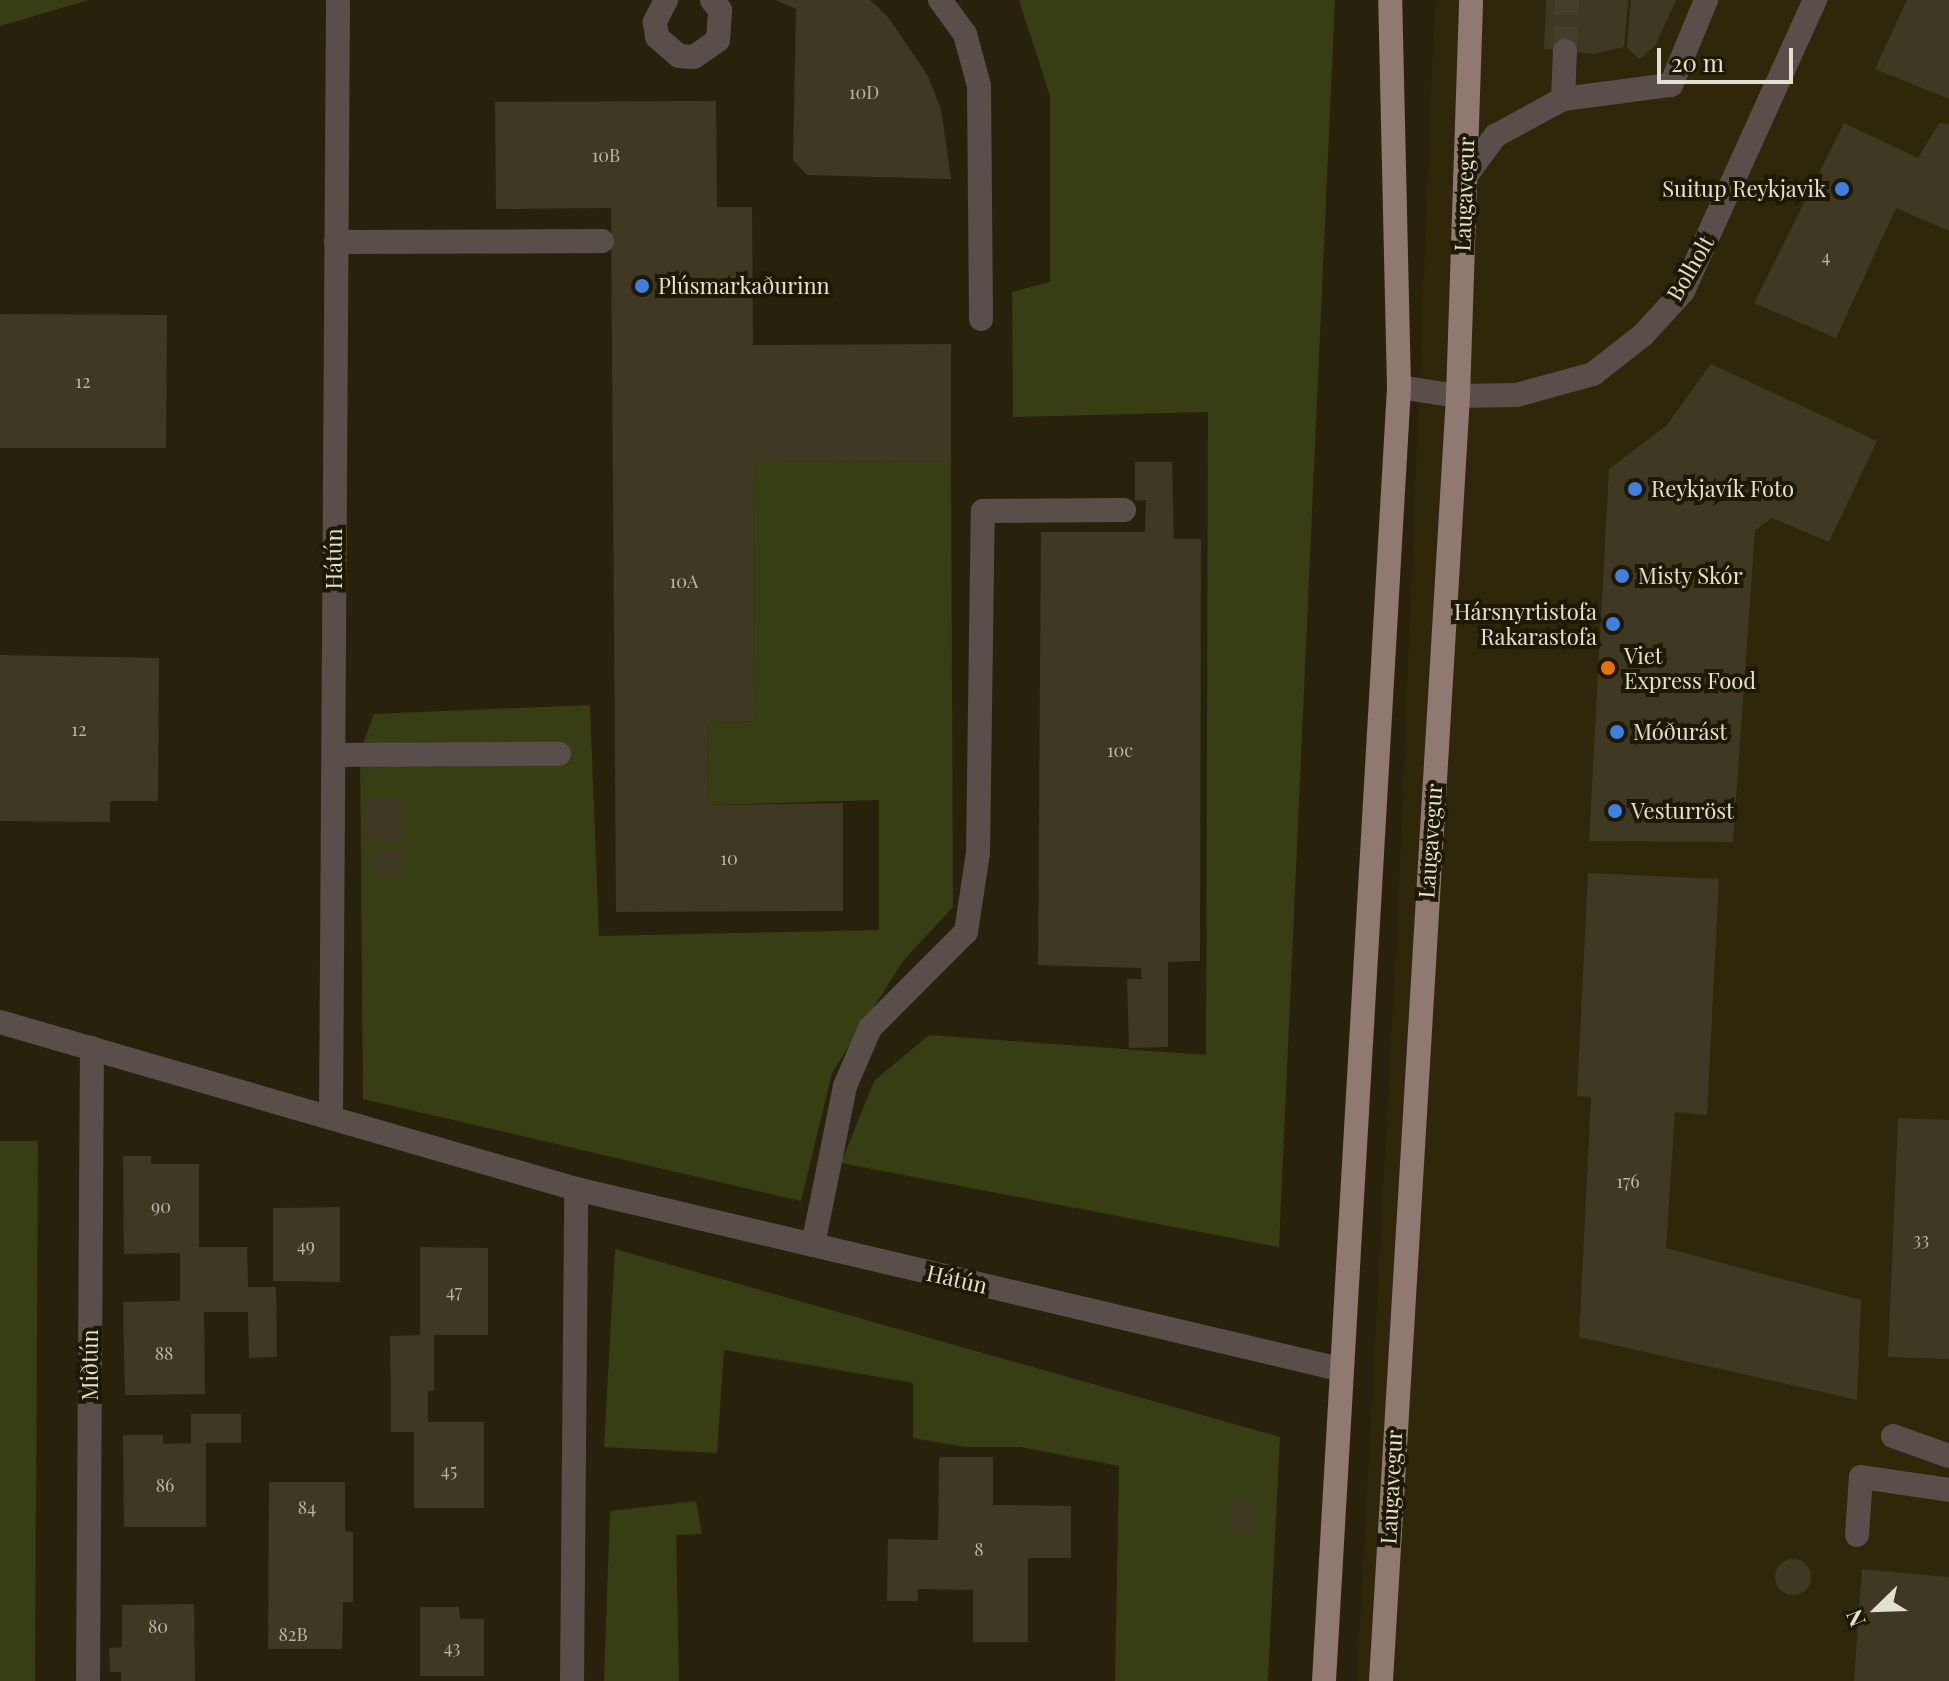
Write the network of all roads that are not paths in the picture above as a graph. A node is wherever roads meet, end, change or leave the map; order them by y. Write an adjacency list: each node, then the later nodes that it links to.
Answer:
1 (338, 0): 13 (street, Hátún)
2 (666, 0): 3 (street)
3 (712, 0)
4 (940, 0): 14 (street)
5 (1390, 0): 15 (main road)
6 (1471, 0): 11 (main road, Laugavegur)
7 (1706, 0): 10 (street)
8 (1815, 0): 16 (street, Bolholt)
9 (1565, 51): 10 (street)
10 (1563, 99): 11 (street)
11 (1465, 177): 16 (main road, Laugavegur)
12 (602, 241): 13 (street)
13 (336, 242): 19 (street, Hátún)
14 (981, 319)
15 (1399, 387): 16 (street, Bolholt); 25 (main road)
16 (1458, 396): 33 (main road, Laugavegur)
17 (1124, 510): 24 (street)
18 (559, 754): 19 (street)
19 (334, 755): 22 (street, Hátún)
20 (0, 1022): 21 (street, Hátún)
21 (92, 1048): 22 (street, Hátún); 30 (street, Miðtún)
22 (331, 1118): 23 (street, Hátún)
23 (576, 1189): 24 (street, Hátún); 31 (street)
24 (813, 1245): 25 (street, Hátún)
25 (1339, 1369): 32 (main road)
26 (1893, 1436): 27 (street)
27 (1949, 1456)
28 (1949, 1490): 29 (street)
29 (1857, 1535)
30 (88, 1681)
31 (572, 1681)
32 (1324, 1681)
33 (1381, 1681)

